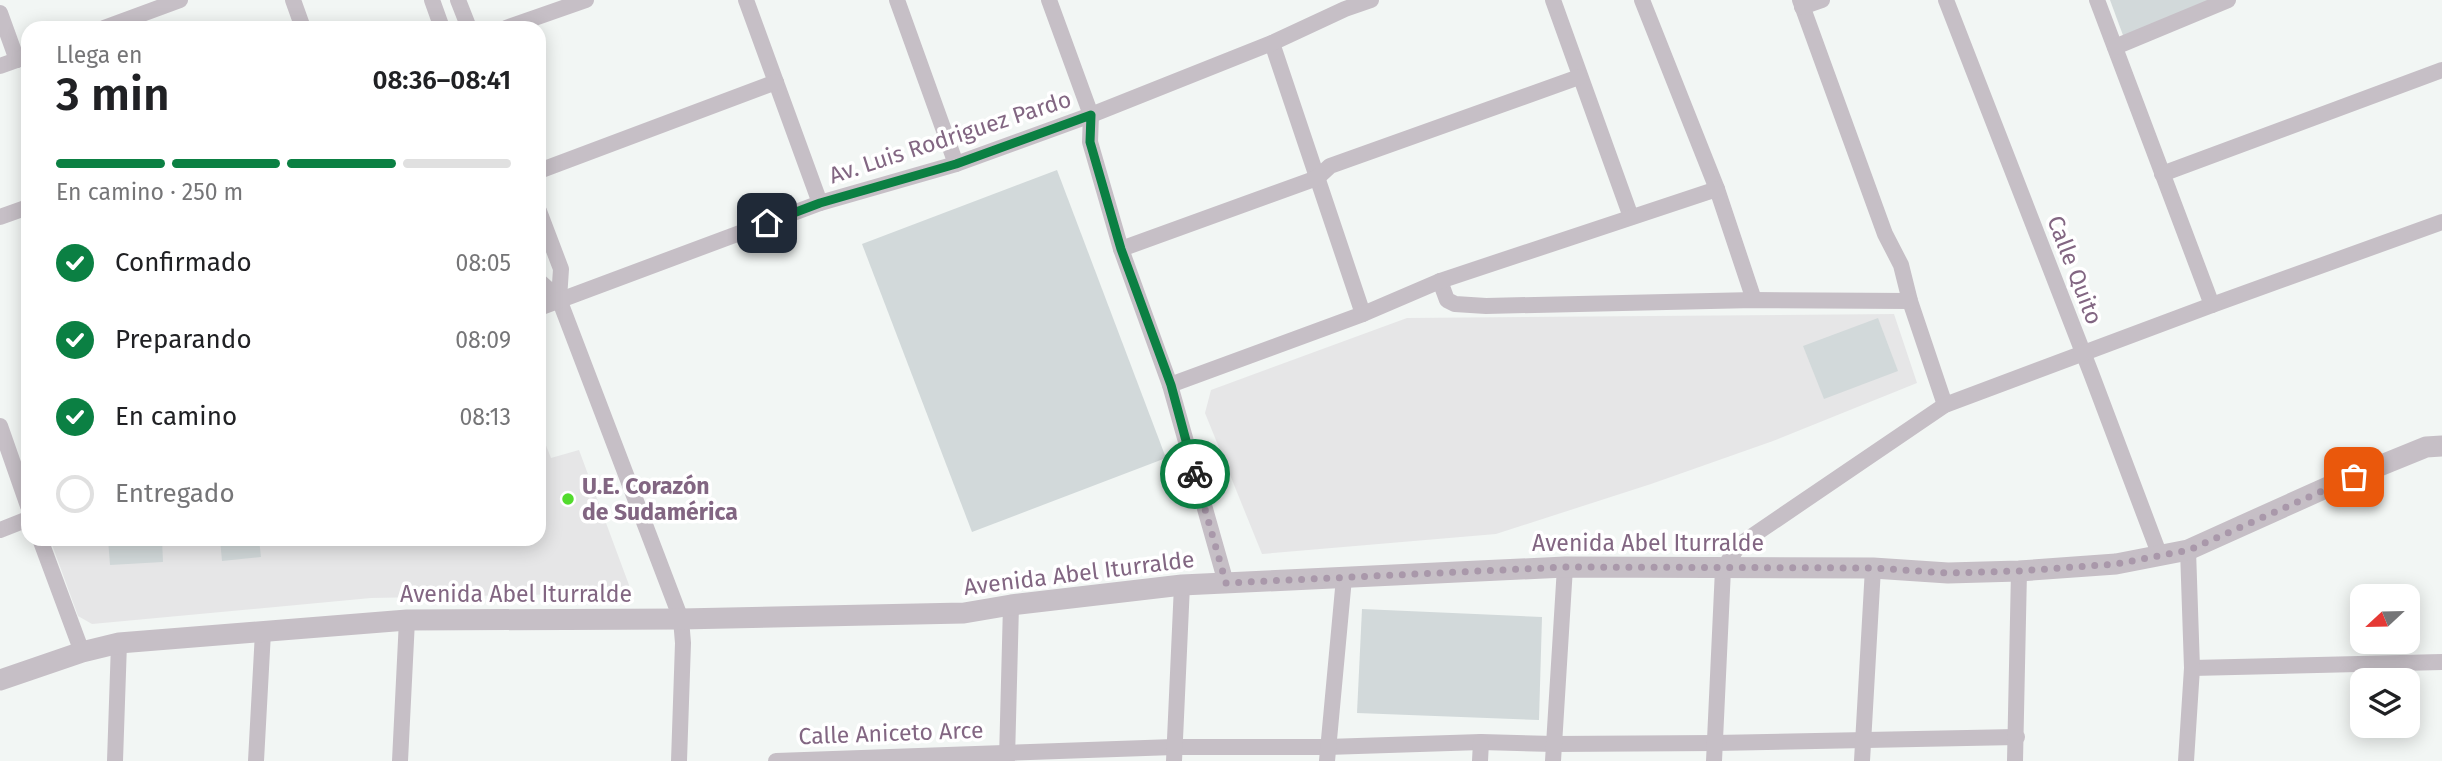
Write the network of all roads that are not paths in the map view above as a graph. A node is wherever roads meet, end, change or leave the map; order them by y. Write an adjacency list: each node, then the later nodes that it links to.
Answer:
1 (180, 0): 19 (street)
2 (293, 0): 20 (street)
3 (432, 0): 21 (street)
4 (458, 0): 22 (street)
5 (586, 0): 23 (street)
6 (746, 0): 31 (street)
7 (897, 0): 33 (street)
8 (1049, 0): 32 (street)
9 (1371, 0): 17 (street, Av. Luis Rodriguez Pardo)
10 (1553, 0): 30 (street)
11 (1642, 0): 37 (street)
12 (1822, 0): 16 (street)
13 (1946, 0): 53 (street, Calle Quito)
14 (2097, 0): 25 (street)
15 (2228, 0): 25 (street)
16 (1801, 4): 49 (street)
17 (1347, 5): 24 (street, Av. Luis Rodriguez Pardo)
18 (0, 13): 26 (street)
19 (123, 21)
20 (300, 21)
21 (440, 21)
22 (466, 21)
23 (526, 21)
24 (1272, 43): 32 (street, Av. Luis Rodriguez Pardo); 36 (street)
25 (2115, 47): 35 (street)
26 (21, 54)
27 (21, 59): 28 (street)
28 (0, 66)
29 (2442, 70): 35 (street)
30 (1579, 77): 36 (street); 41 (street)
31 (776, 82): 34 (street); 38 (street)
32 (1091, 115): 33 (street, Av. Luis Rodriguez Pardo); 44 (street)
33 (956, 164): 38 (street, Av. Luis Rodriguez Pardo)
34 (546, 168)
35 (2162, 174): 50 (street)
36 (1317, 178): 44 (street); 52 (street)
37 (1717, 189): 41 (street); 48 (street)
38 (820, 203): 47 (street, Av. Luis Rodriguez Pardo)
39 (21, 210): 40 (street)
40 (0, 217)
41 (1631, 217): 45 (street)
42 (2442, 222): 50 (street)
43 (546, 229): 47 (street)
44 (1121, 249): 54 (street)
45 (1440, 281): 48 (street); 52 (street)
46 (546, 287): 47 (street)
47 (559, 299): 51 (street, Av. Luis Rodriguez Pardo); 72 (street)
48 (1754, 300): 49 (street)
49 (1910, 301): 55 (street)
50 (2212, 304): 53 (street)
51 (546, 305)
52 (1363, 314): 54 (street)
53 (2084, 355): 55 (street); 63 (street, Calle Quito)
54 (1171, 385): 69 (street)
55 (1945, 405): 66 (street)
56 (0, 426): 58 (street)
57 (2442, 446): 62 (street, Avenida Abel Iturralde)
58 (21, 486)
59 (21, 522): 60 (street)
60 (0, 530)
61 (43, 546): 76 (street)
62 (2189, 550): 63 (street, Avenida Abel Iturralde); 78 (street)
63 (2160, 556): 67 (street, Avenida Abel Iturralde)
64 (1565, 567): 66 (street, Avenida Abel Iturralde); 68 (street, Avenida Abel Iturralde); 84 (street)
65 (1873, 568): 66 (street, Avenida Abel Iturralde); 67 (street, Avenida Abel Iturralde); 81 (street)
66 (1723, 569): 83 (street)
67 (2019, 571): 80 (street)
68 (1344, 578): 69 (street, Avenida Abel Iturralde); 86 (street)
69 (1226, 583): 70 (street, Avenida Abel Iturralde)
70 (1182, 585): 71 (street, Avenida Abel Iturralde); 85 (street)
71 (1011, 605): 72 (street, Avenida Abel Iturralde); 87 (street)
72 (681, 619): 73 (street, Avenida Abel Iturralde); 91 (street)
73 (407, 620): 74 (street, Avenida Abel Iturralde); 90 (street)
74 (263, 632): 75 (street, Avenida Abel Iturralde); 89 (street)
75 (119, 643): 76 (street, Avenida Abel Iturralde); 88 (street)
76 (82, 652): 79 (street, Avenida Abel Iturralde)
77 (2442, 662): 78 (street)
78 (2192, 668): 98 (street)
79 (0, 680)
80 (2017, 737): 81 (street, Calle Aniceto Arce); 97 (street)
81 (1864, 740): 83 (street, Calle Aniceto Arce); 96 (street)
82 (1481, 742): 84 (street, Calle Aniceto Arce); 86 (street, Calle Aniceto Arce); 93 (street)
83 (1715, 743): 84 (street, Calle Aniceto Arce); 95 (street)
84 (1554, 744): 94 (street)
85 (1174, 754): 86 (street, Calle Aniceto Arce); 87 (street, Calle Aniceto Arce)
86 (1327, 754)
87 (1007, 756): 92 (street, Calle Aniceto Arce)
88 (115, 761)
89 (256, 761)
90 (400, 761)
91 (679, 761)
92 (776, 761)
93 (1480, 761)
94 (1553, 761)
95 (1713, 761)
96 (1863, 761)
97 (2015, 761)
98 (2186, 761)

